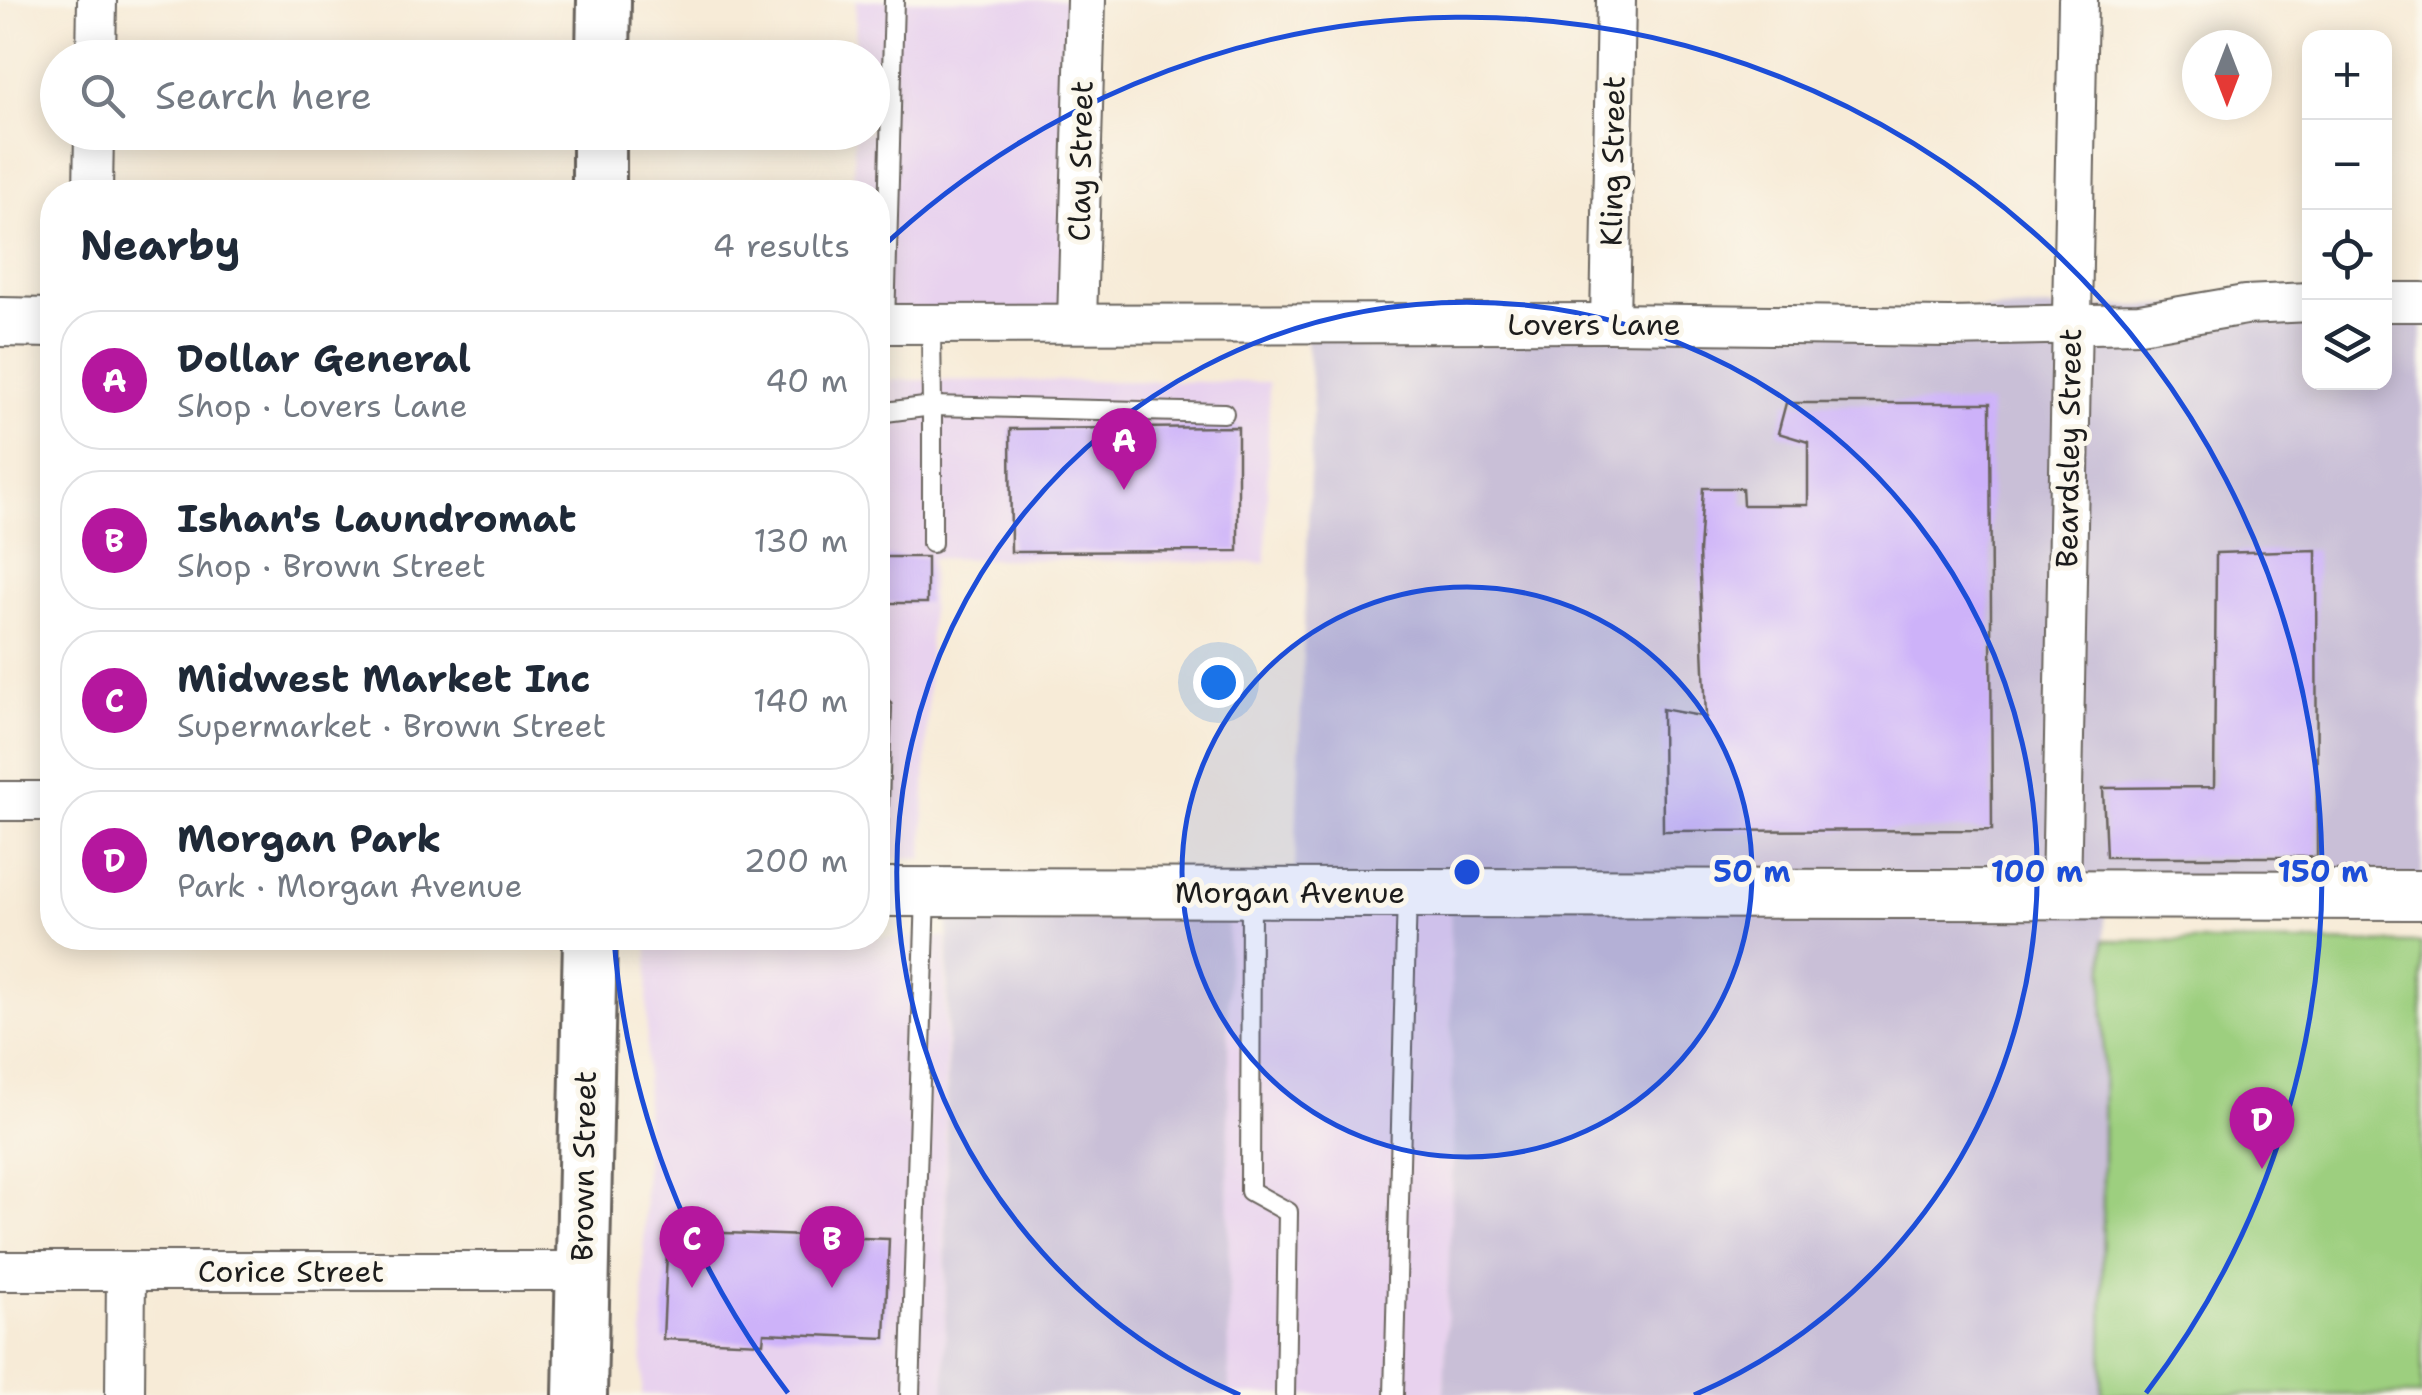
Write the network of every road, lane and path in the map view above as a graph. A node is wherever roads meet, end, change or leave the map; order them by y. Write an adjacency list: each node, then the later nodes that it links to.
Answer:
1 (97, 0): 7 (street)
2 (604, 0): 8 (main road)
3 (894, 0): 9 (lane)
4 (1086, 0): 20 (street, Clay Street)
5 (1616, 0): 22 (street, Kling Street)
6 (2078, 0): 25 (street, Beardsley Street)
7 (96, 40)
8 (603, 40)
9 (890, 100)
10 (94, 150): 13 (street)
11 (599, 150): 14 (main road)
12 (888, 150): 15 (lane)
13 (93, 180)
14 (599, 180)
15 (887, 180)
16 (2302, 302): 25 (street, Lovers Lane)
17 (2392, 302): 18 (street)
18 (2422, 302)
19 (0, 322): 21 (street)
20 (1077, 322): 22 (street, Lovers Lane); 24 (street, Lovers Lane)
21 (40, 323)
22 (1610, 323): 25 (street, Lovers Lane)
23 (890, 324): 24 (street, Lovers Lane)
24 (931, 325): 26 (lane)
25 (2071, 325): 36 (street, Beardsley Street)
26 (932, 406): 27 (lane); 28 (lane); 29 (lane)
27 (890, 411)
28 (1224, 413)
29 (932, 543)
30 (0, 801): 31 (street)
31 (40, 801)
32 (890, 892): 33 (street, Morgan Avenue)
33 (926, 892): 34 (street, Morgan Avenue); 44 (lane)
34 (1251, 893): 35 (street, Morgan Avenue); 45 (lane)
35 (1407, 894): 36 (street, Morgan Avenue); 46 (lane)
36 (2061, 896): 37 (street, Morgan Avenue)
37 (2422, 896)
38 (590, 950): 40 (main road, Brown Street)
39 (0, 1271): 41 (street, Corice Street)
40 (582, 1271): 41 (street, Corice Street); 43 (main road, Brown Street)
41 (126, 1272): 42 (street)
42 (125, 1395)
43 (580, 1395)
44 (910, 1395)
45 (1285, 1395)
46 (1394, 1395)

